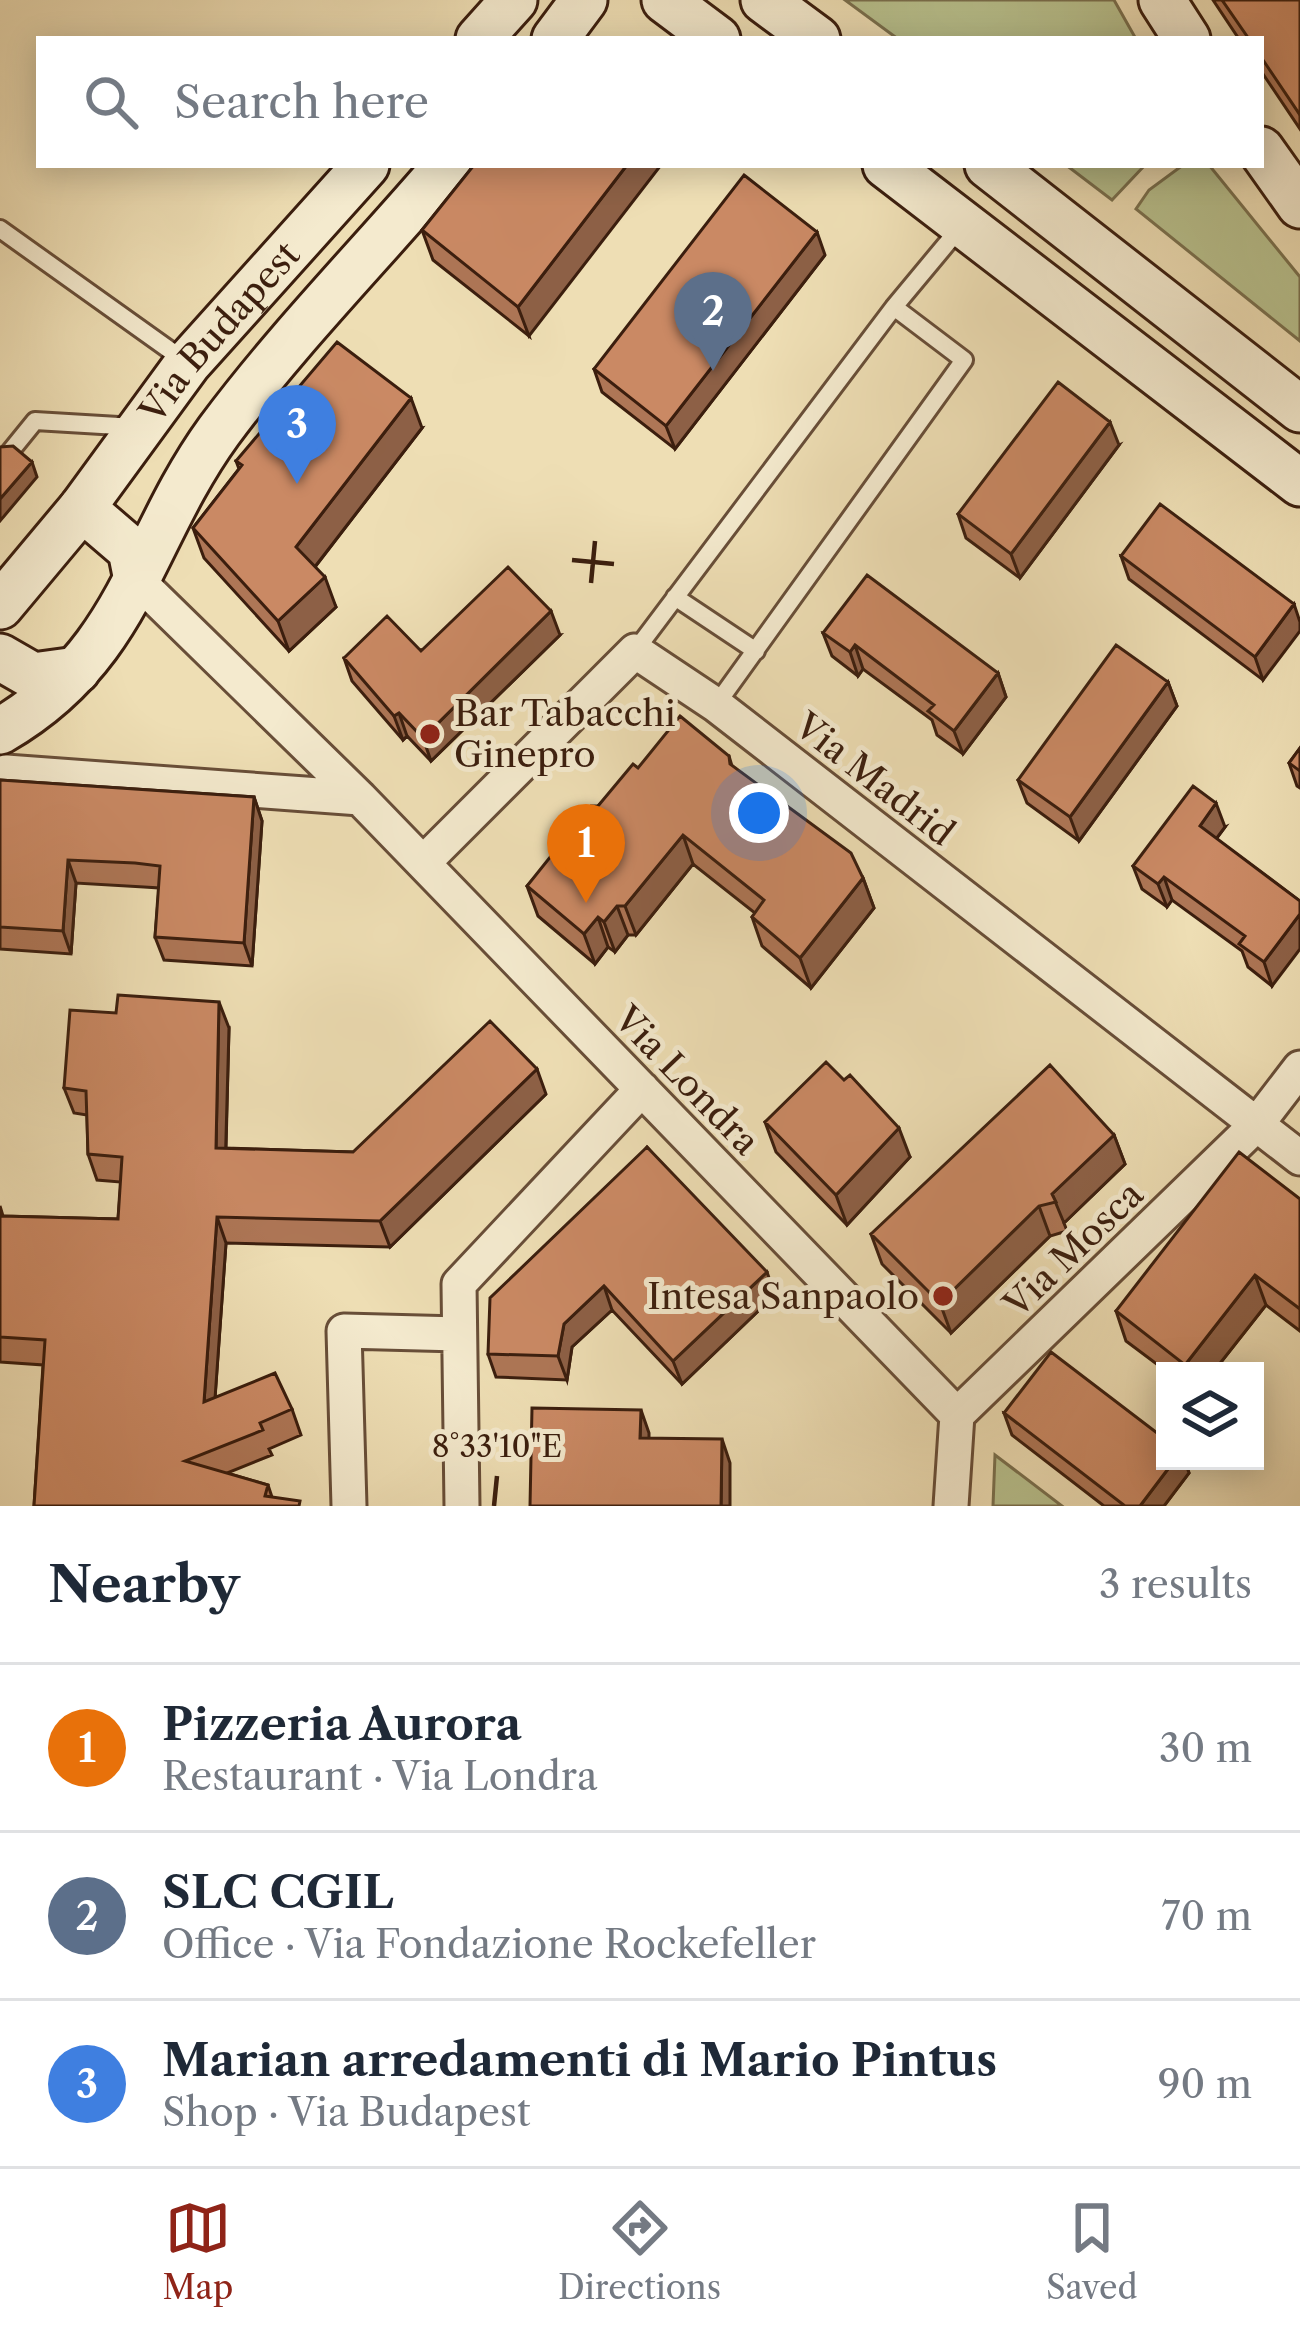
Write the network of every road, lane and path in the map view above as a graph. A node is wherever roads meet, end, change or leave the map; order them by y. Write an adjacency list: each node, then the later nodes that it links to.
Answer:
1 (514, 0): 6 (main road)
2 (584, 0): 7 (main road)
3 (665, 0): 8 (main road)
4 (764, 0): 9 (main road)
5 (1162, 0): 10 (main road)
6 (482, 36)
7 (557, 36)
8 (713, 36)
9 (813, 36)
10 (1184, 36)
11 (1264, 154): 16 (main road)
12 (362, 168): 20 (main road, Via Budapest)
13 (444, 168): 26 (main road, Via Budapest)
14 (890, 168): 17 (main road)
15 (992, 168): 21 (main road)
16 (1300, 205)
17 (964, 223): 19 (lane); 24 (main road)
18 (0, 230): 20 (lane)
19 (894, 307): 27 (lane); 29 (lane)
20 (188, 363): 22 (main road, Via Budapest)
21 (1300, 409)
22 (142, 427): 23 (lane); 25 (main road, Via Budapest)
23 (9, 454)
24 (1300, 483)
25 (82, 508): 26 (main road); 28 (main road, Via Budapest)
26 (137, 580): 32 (main road, Via Budapest); 35 (street, Via Londra)
27 (676, 597): 29 (lane); 30 (lane)
28 (0, 606)
29 (756, 651): 33 (lane)
30 (635, 652): 33 (street, Via Madrid); 36 (street)
31 (0, 657): 32 (main road)
32 (77, 670): 34 (main road)
33 (716, 705): 39 (street, Via Madrid)
34 (2, 760): 35 (street)
35 (360, 798): 36 (street, Via Londra)
36 (423, 863): 38 (street, Via Londra)
37 (1300, 1068): 39 (street, Via Mosca)
38 (642, 1089): 41 (street); 42 (street, Via Londra)
39 (1257, 1124): 40 (street, Via Madrid); 42 (street, Via Mosca)
40 (1300, 1158)
41 (459, 1334): 43 (street); 44 (street)
42 (957, 1415): 45 (street)
43 (349, 1506)
44 (462, 1506)
45 (950, 1506)

